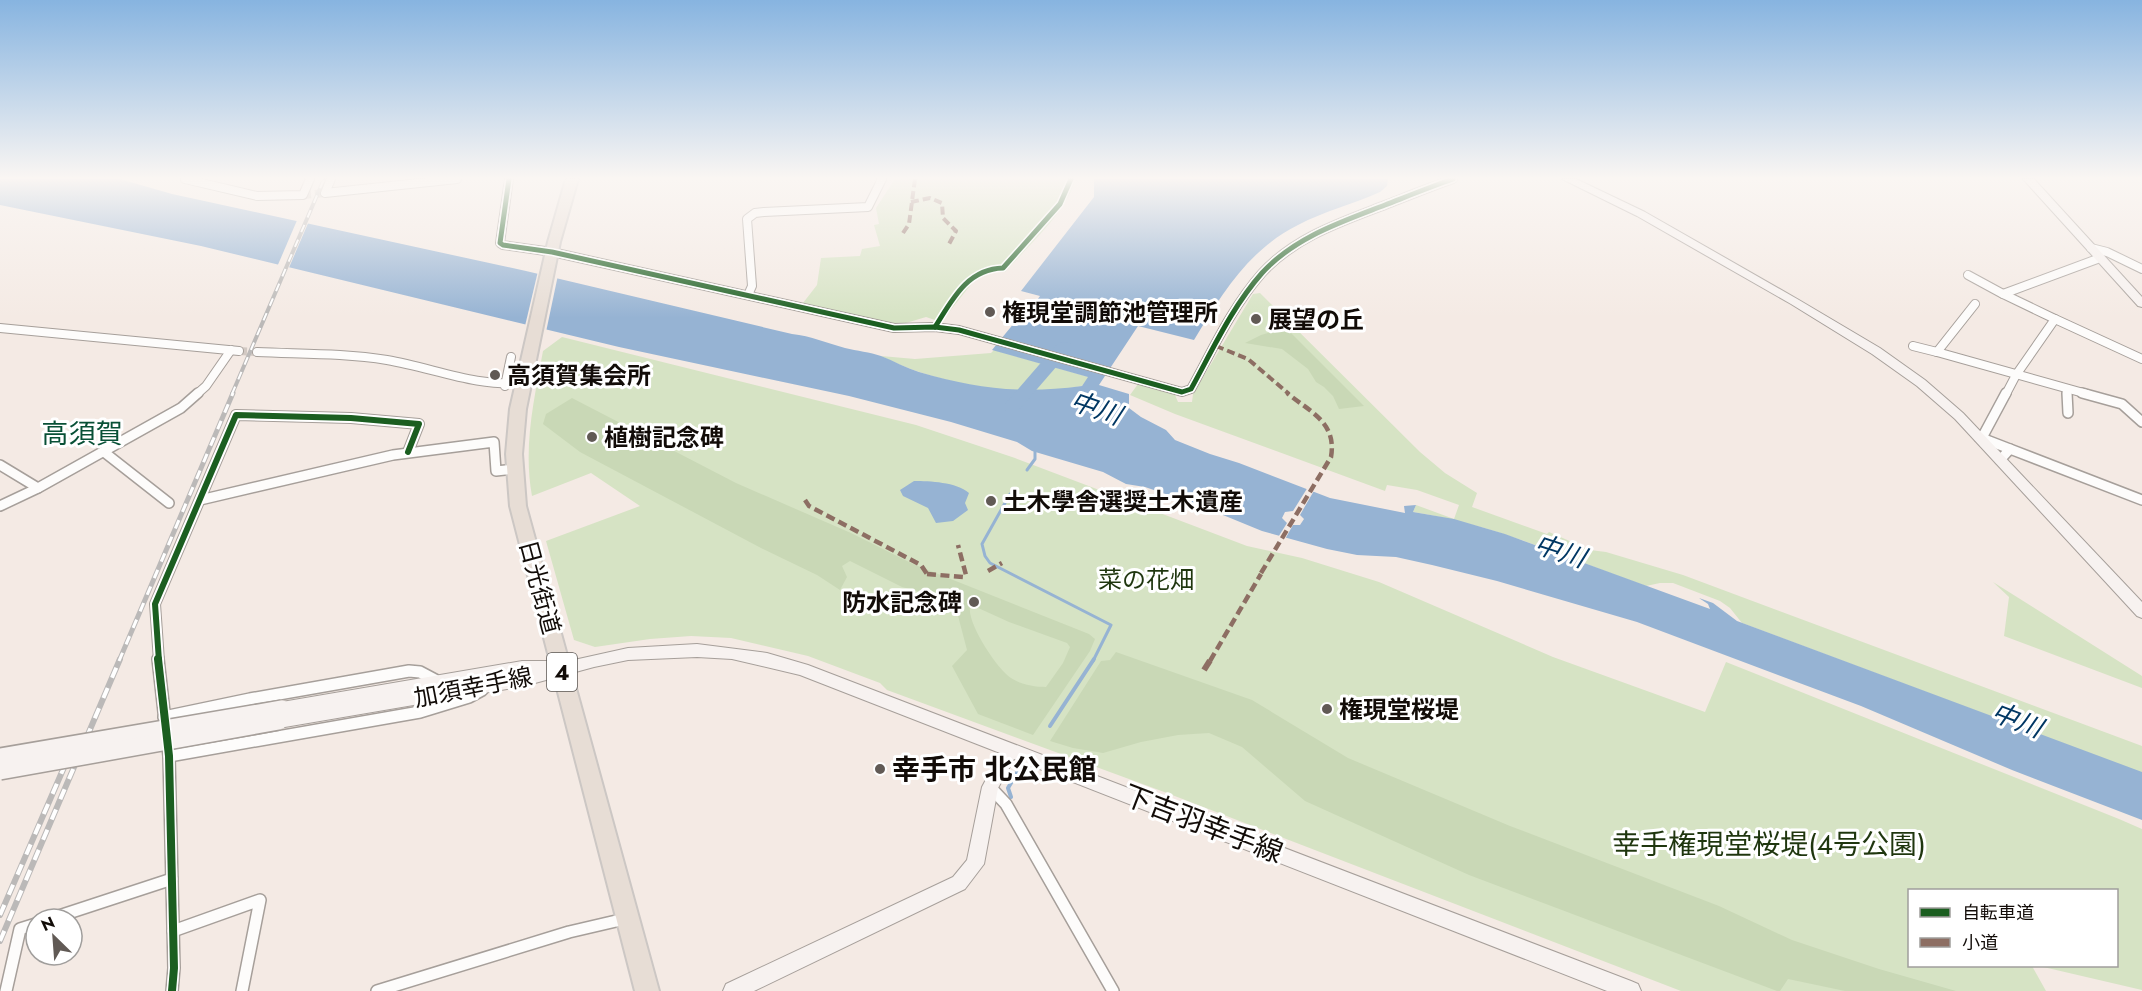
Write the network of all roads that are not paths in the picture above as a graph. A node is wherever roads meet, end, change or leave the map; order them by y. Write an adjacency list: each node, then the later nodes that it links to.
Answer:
1 (502, 225): 8 (street)
2 (559, 225): 8 (highway, 日光街道 / 4)
3 (747, 225): 13 (street)
4 (1331, 225): 13 (street)
5 (1660, 225): 28 (main road)
6 (2070, 225): 7 (main road)
7 (2091, 248): 9 (main road); 10 (street)
8 (551, 256): 13 (street); 24 (highway, 日光街道 / 4)
9 (2100, 258): 12 (street); 15 (main road)
10 (2142, 268)
11 (1968, 274): 12 (street)
12 (2002, 294): 16 (street)
13 (748, 296)
14 (1975, 304): 20 (street)
15 (2142, 304)
16 (2055, 320): 22 (street); 23 (street)
17 (0, 328): 30 (street)
18 (1913, 346): 20 (street)
19 (257, 352): 24 (street)
20 (1937, 352): 23 (street)
21 (511, 357): 24 (street)
22 (2142, 359)
23 (2016, 375): 25 (street); 28 (street)
24 (514, 385): 34 (highway, 日光街道 / 4)
25 (2067, 389): 26 (street); 27 (street)
26 (2068, 413)
27 (2142, 422)
28 (1980, 437): 29 (street); 32 (main road)
29 (2010, 448): 32 (street); 37 (street)
30 (104, 452): 35 (street); 38 (street)
31 (408, 452): 34 (street); 36 (street); 36 (street)
32 (2000, 460): 40 (main road)
33 (0, 465): 35 (street)
34 (514, 469): 41 (highway, 日光街道 / 4)
35 (38, 488): 39 (street)
36 (200, 500): 45 (street)
37 (2142, 500)
38 (169, 503)
39 (0, 506)
40 (2142, 612)
41 (561, 667): 42 (main road, 加須幸手線); 43 (main road, 加須幸手線); 46 (main road, 下吉羽幸手線); 53 (highway, 日光街道 / 4)
42 (437, 681): 44 (main road, 加須幸手線); 45 (street)
43 (488, 686): 44 (main road, 加須幸手線); 47 (street)
44 (280, 715): 48 (main road, 加須幸手線, bridge); 49 (main road, 加須幸手線, bridge)
45 (164, 717): 47 (street)
46 (1011, 749): 50 (main road); 63 (main road, 下吉羽幸手線)
47 (169, 756): 51 (street)
48 (0, 757)
49 (0, 771)
50 (990, 787): 61 (main road); 62 (street)
51 (172, 879): 52 (street); 55 (street)
52 (84, 908)
53 (628, 918): 59 (street); 60 (highway, 日光街道 / 4)
54 (24, 928): 56 (street)
55 (173, 931): 57 (street); 58 (street)
56 (6, 991)
57 (172, 991)
58 (242, 991)
59 (377, 991)
60 (647, 991)
61 (733, 991)
62 (1113, 991)
63 (1630, 991)

